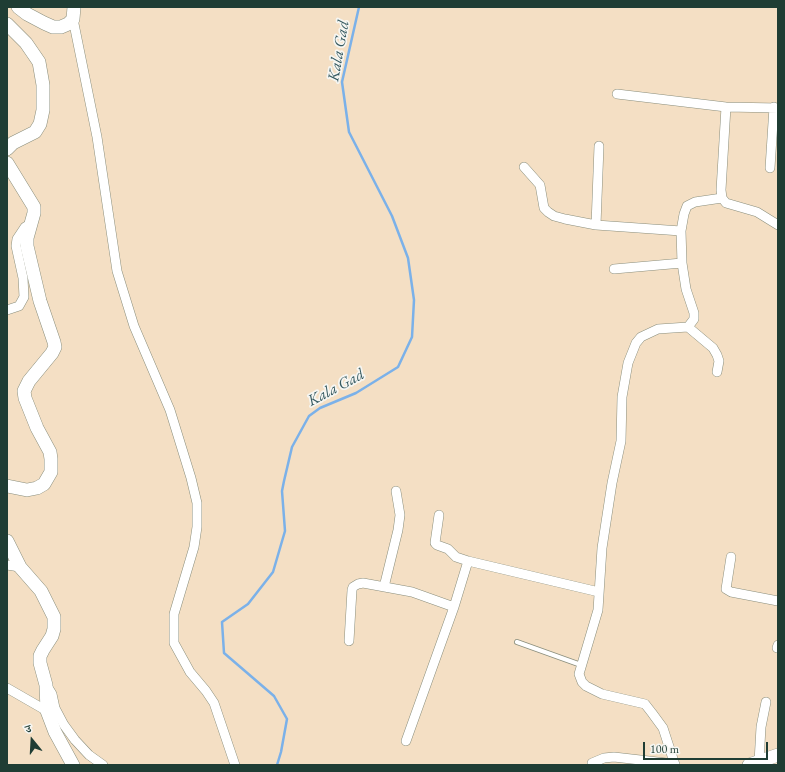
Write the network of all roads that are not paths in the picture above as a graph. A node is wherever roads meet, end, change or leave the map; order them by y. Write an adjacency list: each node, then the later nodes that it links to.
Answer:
1 (18, 7): 2 (street)
2 (73, 13): 46 (street)
3 (7, 24): 8 (street)
4 (617, 94): 5 (street)
5 (726, 107): 6 (street); 12 (street)
6 (776, 108): 11 (street)
7 (599, 146): 14 (street)
8 (7, 149)
9 (7, 163): 13 (street)
10 (524, 167): 14 (street)
11 (770, 168)
12 (722, 198): 15 (street); 16 (street)
13 (31, 224): 19 (street); 22 (street)
14 (596, 225): 16 (street)
15 (778, 225)
16 (681, 231): 17 (street)
17 (682, 263): 18 (street); 20 (street)
18 (614, 269)
19 (7, 310)
20 (688, 327): 21 (street); 30 (street)
21 (717, 372)
22 (7, 486)
23 (396, 491): 29 (street)
24 (439, 515): 27 (street)
25 (7, 540): 28 (street)
26 (731, 557): 31 (street)
27 (468, 561): 30 (street); 32 (street)
28 (13, 566): 36 (street)
29 (384, 586): 32 (street); 33 (street)
30 (599, 592): 35 (street)
31 (778, 601)
32 (454, 607): 40 (street)
33 (349, 641)
34 (517, 642): 35 (lane)
35 (581, 665): 47 (street)
36 (46, 685): 39 (street); 45 (street)
37 (7, 688): 39 (street)
38 (766, 702): 43 (street)
39 (47, 711): 44 (street)
40 (406, 741)
41 (778, 756): 43 (street)
42 (592, 763): 47 (street)
43 (754, 764)
44 (73, 765)
45 (104, 765)
46 (235, 765)
47 (675, 765)

